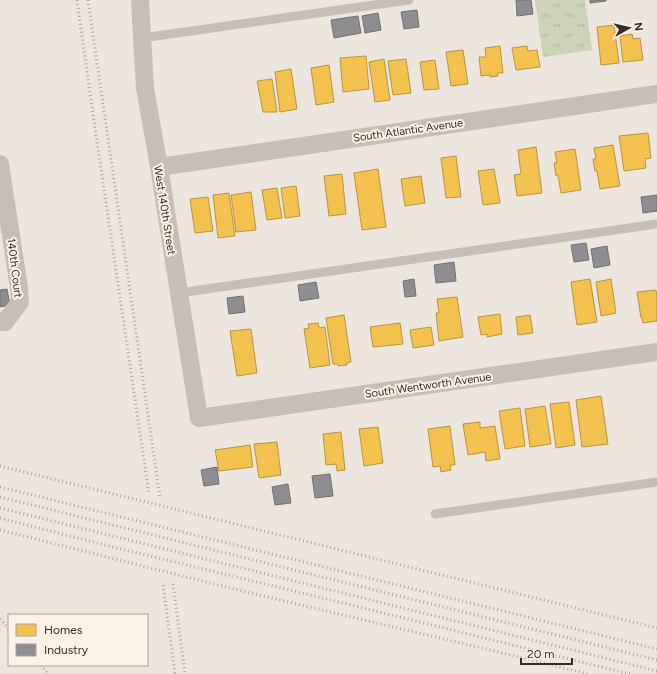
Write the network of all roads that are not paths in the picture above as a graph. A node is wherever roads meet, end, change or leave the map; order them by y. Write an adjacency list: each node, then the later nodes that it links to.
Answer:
1 (140, 0): 3 (street, West 140th Street)
2 (409, 0): 3 (lane)
3 (142, 38): 6 (street, West 140th Street)
4 (657, 94): 6 (street, South Atlantic Avenue)
5 (0, 164): 7 (street, 140th Court)
6 (159, 167): 9 (street, West 140th Street)
7 (2, 187): 10 (street, 140th Court)
8 (657, 224): 9 (lane)
9 (179, 293): 12 (street, West 140th Street)
10 (2, 322)
11 (657, 352): 12 (street, South Wentworth Avenue)
12 (199, 418)
13 (657, 482): 14 (lane)
14 (435, 514)

